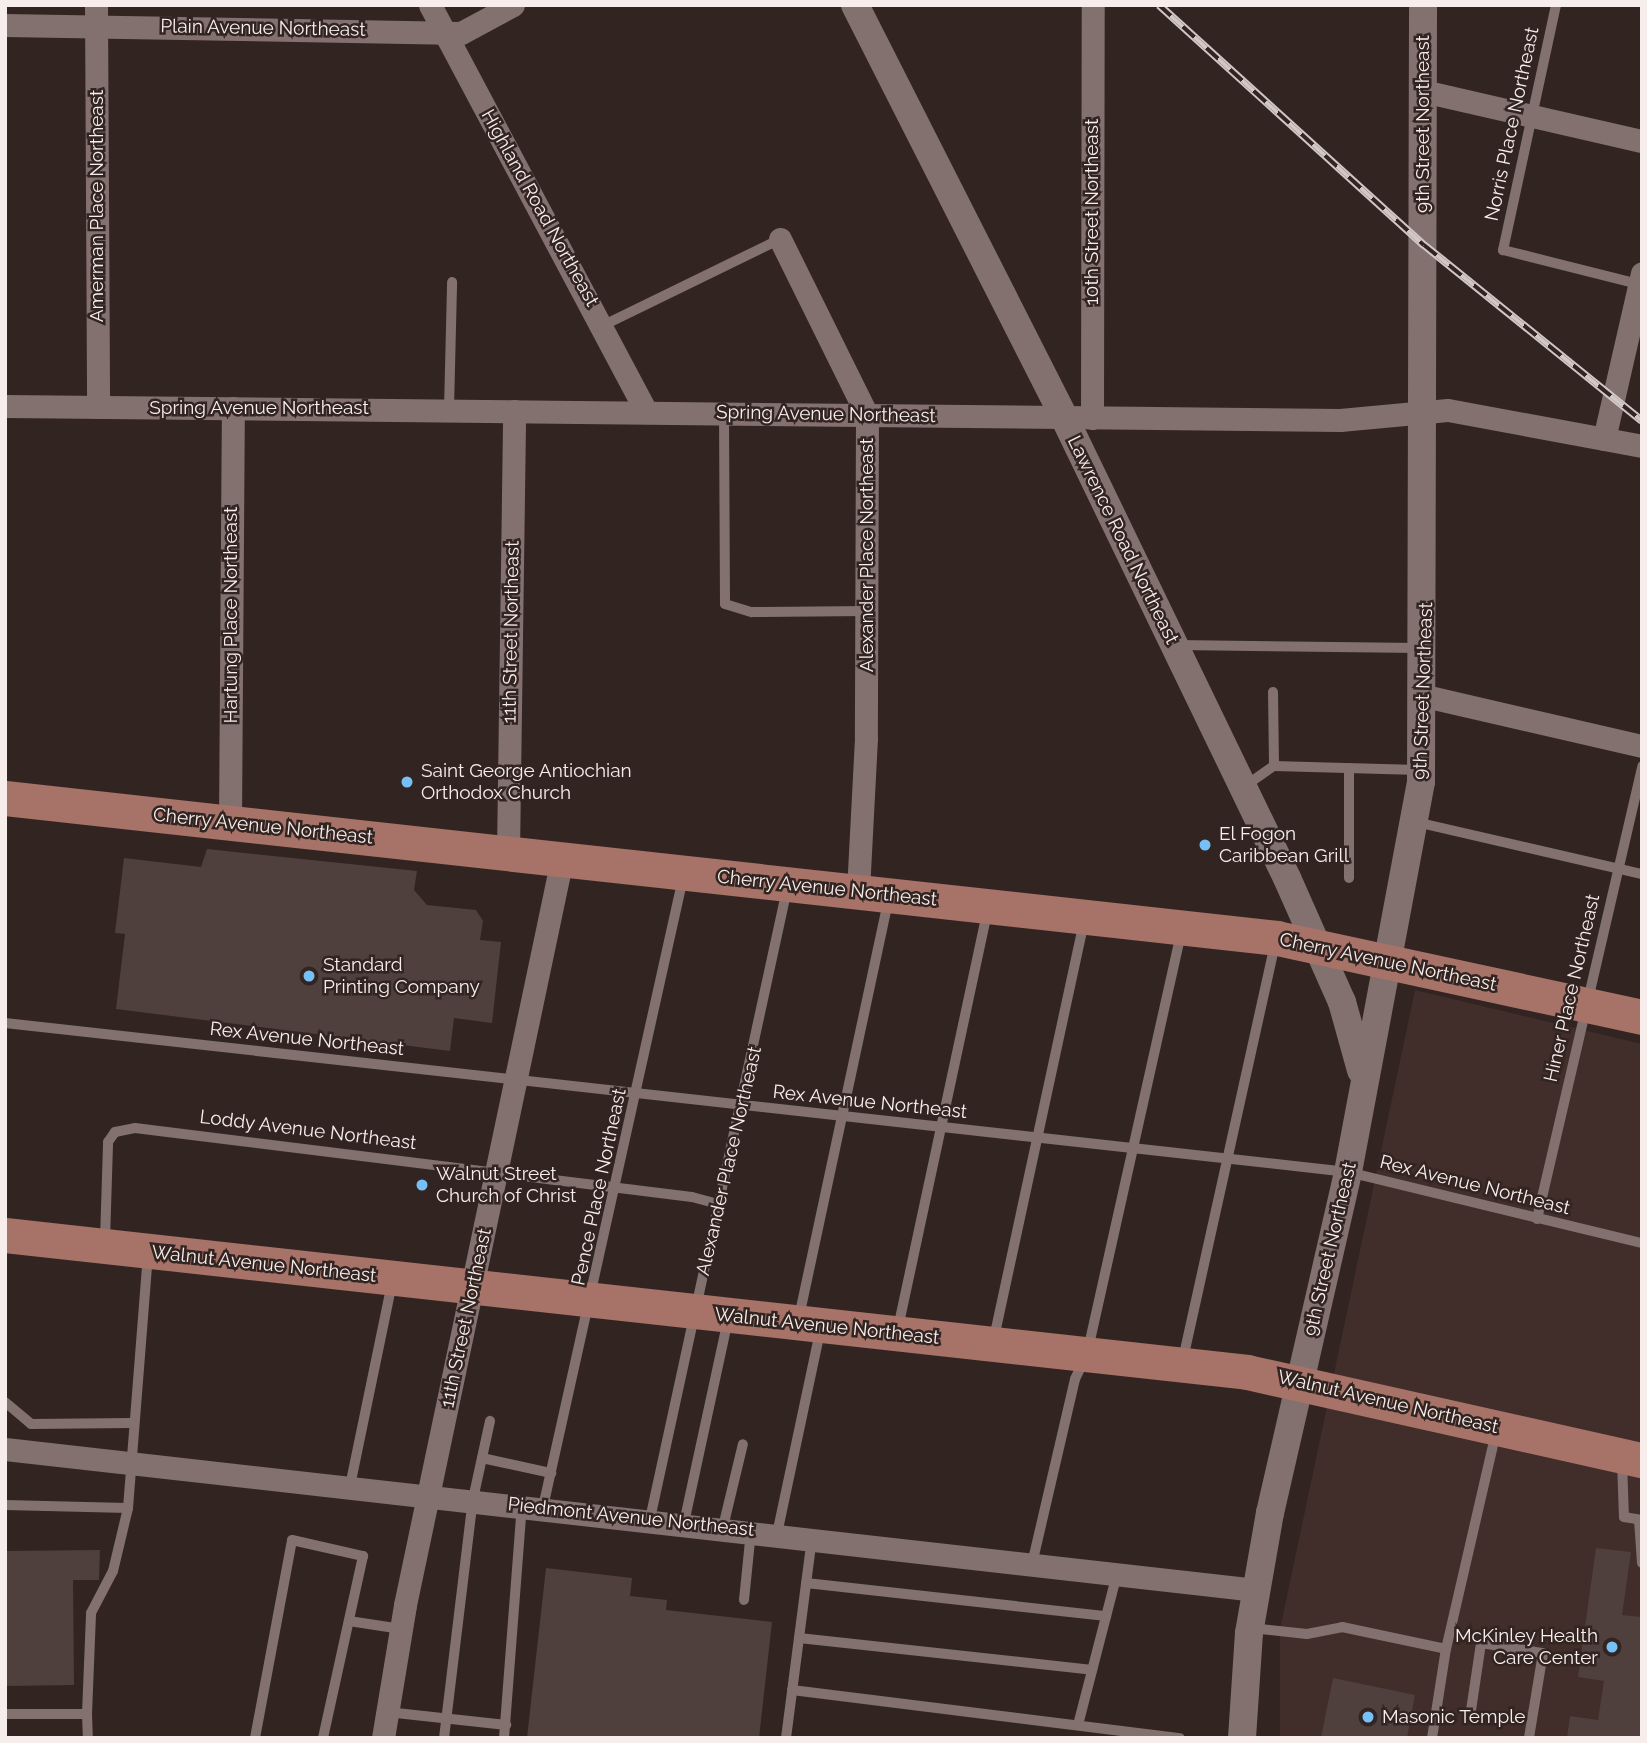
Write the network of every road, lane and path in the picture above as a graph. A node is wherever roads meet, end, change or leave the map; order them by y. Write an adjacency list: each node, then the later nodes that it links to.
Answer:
1 (430, 5): 9 (street, Highland Road Northeast)
2 (513, 5): 9 (street, Plain Avenue Northeast)
3 (855, 5): 26 (street, Lawrence Road Northeast)
4 (1093, 5): 26 (street, 10th Street Northeast)
5 (1423, 5): 10 (street, 9th Street Northeast)
6 (1556, 5): 11 (lane, Norris Place Northeast)
7 (96, 15): 8 (street, Plain Avenue Northeast); 9 (street, Plain Avenue Northeast); 18 (street, Amerman Place Northeast)
8 (5, 26)
9 (445, 33): 16 (street, Highland Road Northeast)
10 (1423, 91): 11 (street); 22 (street, 9th Street Northeast)
11 (1532, 116): 12 (street); 14 (lane, Norris Place Northeast)
12 (1642, 141)
13 (780, 240): 16 (lane); 25 (street, Alexander Place Northeast)
14 (1641, 281): 27 (street)
15 (452, 282): 20 (lane)
16 (604, 325): 23 (street, Highland Road Northeast)
17 (5, 406): 18 (street, Spring Avenue Northeast)
18 (98, 407): 19 (street, Spring Avenue Northeast)
19 (233, 408): 20 (street, Spring Avenue Northeast); 42 (street, Hartung Place Northeast)
20 (449, 409): 21 (street, Spring Avenue Northeast)
21 (513, 411): 23 (street, Spring Avenue Northeast); 43 (street, 11th Street Northeast)
22 (1425, 411): 26 (street, Spring Avenue Northeast); 27 (street, Spring Avenue Northeast); 31 (street, 9th Street Northeast)
23 (646, 412): 24 (street, Spring Avenue Northeast)
24 (724, 413): 25 (street, Spring Avenue Northeast); 29 (lane)
25 (867, 415): 26 (street, Spring Avenue Northeast); 29 (street, Alexander Place Northeast)
26 (1078, 418): 30 (street, Lawrence Road Northeast)
27 (1604, 439): 28 (street, Spring Avenue Northeast)
28 (1642, 446)
29 (868, 611): 50 (street, Alexander Place Northeast)
30 (1174, 645): 31 (lane); 39 (street, Lawrence Road Northeast)
31 (1425, 648): 33 (street, 9th Street Northeast)
32 (1273, 692): 35 (lane)
33 (1425, 696): 34 (street); 38 (street, 9th Street Northeast)
34 (1642, 746)
35 (1274, 766): 37 (lane); 39 (lane)
36 (1642, 766): 45 (lane, Hiner Place Northeast)
37 (1349, 768): 38 (lane); 48 (lane)
38 (1422, 770): 41 (street, 9th Street Northeast)
39 (1243, 788): 55 (street, Lawrence Road Northeast)
40 (5, 798): 42 (main road, Cherry Avenue Northeast)
41 (1415, 822): 45 (lane); 56 (street, 9th Street Northeast)
42 (230, 823): 43 (main road, Cherry Avenue Northeast)
43 (508, 853): 44 (main road, Cherry Avenue Northeast)
44 (562, 859): 46 (main road, Cherry Avenue Northeast); 60 (street, 11th Street Northeast)
45 (1618, 868): 47 (lane); 57 (lane, Hiner Place Northeast)
46 (684, 872): 49 (main road, Cherry Avenue Northeast); 62 (lane, Pence Place Northeast)
47 (1642, 874)
48 (1349, 878)
49 (788, 884): 50 (main road, Cherry Avenue Northeast); 63 (lane, Alexander Place Northeast)
50 (874, 893): 51 (main road, Cherry Avenue Northeast); 64 (lane)
51 (989, 906): 52 (main road, Cherry Avenue Northeast); 65 (lane)
52 (1086, 917): 53 (main road, Cherry Avenue Northeast); 66 (lane)
53 (1183, 928): 54 (main road, Cherry Avenue Northeast); 67 (lane)
54 (1277, 938): 55 (main road, Cherry Avenue Northeast); 68 (lane)
55 (1318, 947): 56 (main road, Cherry Avenue Northeast); 61 (street, Lawrence Road Northeast)
56 (1386, 961): 57 (main road, Cherry Avenue Northeast); 61 (street, 9th Street Northeast)
57 (1587, 1004): 58 (main road, Cherry Avenue Northeast); 73 (lane, Hiner Place Northeast)
58 (1642, 1017)
59 (5, 1023): 60 (lane, Rex Avenue Northeast)
60 (519, 1081): 62 (lane, Rex Avenue Northeast); 69 (street, 11th Street Northeast)
61 (1364, 1086): 70 (street, 9th Street Northeast)
62 (637, 1093): 63 (lane, Rex Avenue Northeast); 71 (lane, Pence Place Northeast)
63 (740, 1106): 64 (lane, Rex Avenue Northeast); 72 (lane, Alexander Place Northeast)
64 (845, 1117): 65 (lane, Rex Avenue Northeast); 82 (lane)
65 (942, 1127): 66 (lane, Rex Avenue Northeast); 83 (lane)
66 (1038, 1138): 67 (lane, Rex Avenue Northeast); 84 (lane)
67 (1131, 1148): 68 (lane, Rex Avenue Northeast); 85 (lane)
68 (1227, 1158): 70 (lane, Rex Avenue Northeast); 86 (lane)
69 (496, 1172): 71 (lane, Loddy Avenue Northeast); 76 (lane, Loddy Avenue Northeast); 79 (street, 11th Street Northeast)
70 (1348, 1172): 73 (lane, Rex Avenue Northeast); 87 (street, 9th Street Northeast)
71 (615, 1188): 72 (lane, Loddy Avenue Northeast); 80 (lane, Pence Place Northeast)
72 (719, 1204): 81 (lane, Alexander Place Northeast)
73 (1537, 1219): 75 (lane, Rex Avenue Northeast)
74 (5, 1235): 76 (main road, Walnut Avenue Northeast)
75 (1642, 1243)
76 (105, 1246): 77 (main road, Walnut Avenue Northeast)
77 (149, 1251): 78 (main road, Walnut Avenue Northeast); 90 (lane)
78 (394, 1278): 79 (main road, Walnut Avenue Northeast); 98 (lane)
79 (474, 1287): 80 (main road, Walnut Avenue Northeast); 99 (street, 11th Street Northeast)
80 (592, 1300): 81 (main road, Walnut Avenue Northeast); 97 (lane, Pence Place Northeast)
81 (712, 1313): 82 (main road, Walnut Avenue Northeast); 104 (lane, Alexander Place Northeast); 106 (lane)
82 (810, 1324): 83 (main road, Walnut Avenue Northeast); 109 (lane)
83 (896, 1334): 84 (main road, Walnut Avenue Northeast)
84 (993, 1344): 85 (main road, Walnut Avenue Northeast)
85 (1087, 1354): 86 (main road, Walnut Avenue Northeast); 112 (lane)
86 (1182, 1365): 87 (main road, Walnut Avenue Northeast)
87 (1300, 1380): 91 (main road, Walnut Avenue Northeast); 115 (street, 9th Street Northeast)
88 (5, 1402): 90 (lane)
89 (490, 1420): 94 (lane)
90 (131, 1423): 96 (lane)
91 (1497, 1426): 95 (main road, Walnut Avenue Northeast); 122 (lane)
92 (743, 1444): 107 (lane)
93 (5, 1449): 96 (street, Piedmont Avenue Northeast)
94 (482, 1458): 97 (lane); 100 (lane)
95 (1632, 1458): 105 (lane)
96 (133, 1466): 98 (street, Piedmont Avenue Northeast); 103 (lane)
97 (551, 1473): 102 (lane, Pence Place Northeast)
98 (350, 1486): 99 (street, Piedmont Avenue Northeast)
99 (429, 1494): 100 (street, Piedmont Avenue Northeast); 120 (street, 11th Street Northeast)
100 (473, 1499): 102 (street, Piedmont Avenue Northeast); 129 (lane)
101 (5, 1505): 103 (lane)
102 (532, 1506): 104 (street, Piedmont Avenue Northeast); 131 (lane, Pence Place Northeast)
103 (128, 1508): 127 (lane)
104 (650, 1519): 106 (street, Piedmont Avenue Northeast)
105 (1640, 1520): 111 (lane)
106 (684, 1523): 107 (street, Piedmont Avenue Northeast)
107 (723, 1527): 108 (street, Piedmont Avenue Northeast)
108 (751, 1531): 109 (street, Piedmont Avenue Northeast); 116 (lane)
109 (777, 1534): 110 (street, Piedmont Avenue Northeast)
110 (812, 1538): 112 (street, Piedmont Avenue Northeast); 114 (lane)
111 (1642, 1563)
112 (1032, 1564): 113 (street, Piedmont Avenue Northeast)
113 (1117, 1574): 115 (street, Piedmont Avenue Northeast); 117 (lane)
114 (806, 1583): 117 (lane); 121 (lane)
115 (1256, 1590): 119 (street, 9th Street Northeast)
116 (744, 1600)
117 (1106, 1616): 123 (lane)
118 (349, 1621): 120 (lane); 133 (lane); 134 (lane)
119 (1250, 1628): 122 (lane); 140 (street, 9th Street Northeast)
120 (401, 1629): 125 (street, 11th Street Northeast)
121 (799, 1638): 123 (lane); 124 (lane)
122 (1446, 1649): 141 (lane)
123 (1092, 1670): 130 (lane)
124 (792, 1690): 130 (lane); 138 (lane)
125 (387, 1712): 129 (lane); 135 (street, 11th Street Northeast)
126 (5, 1714): 127 (lane)
127 (88, 1714): 132 (lane)
128 (1470, 1717): 142 (lane)
129 (444, 1721): 131 (lane); 136 (lane)
130 (1079, 1721): 139 (lane)
131 (506, 1725): 137 (lane, Pence Place Northeast)
132 (88, 1738)
133 (255, 1738)
134 (323, 1738)
135 (383, 1738)
136 (444, 1738)
137 (504, 1738)
138 (786, 1738)
139 (1180, 1738)
140 (1242, 1738)
141 (1432, 1738)
142 (1529, 1738)

